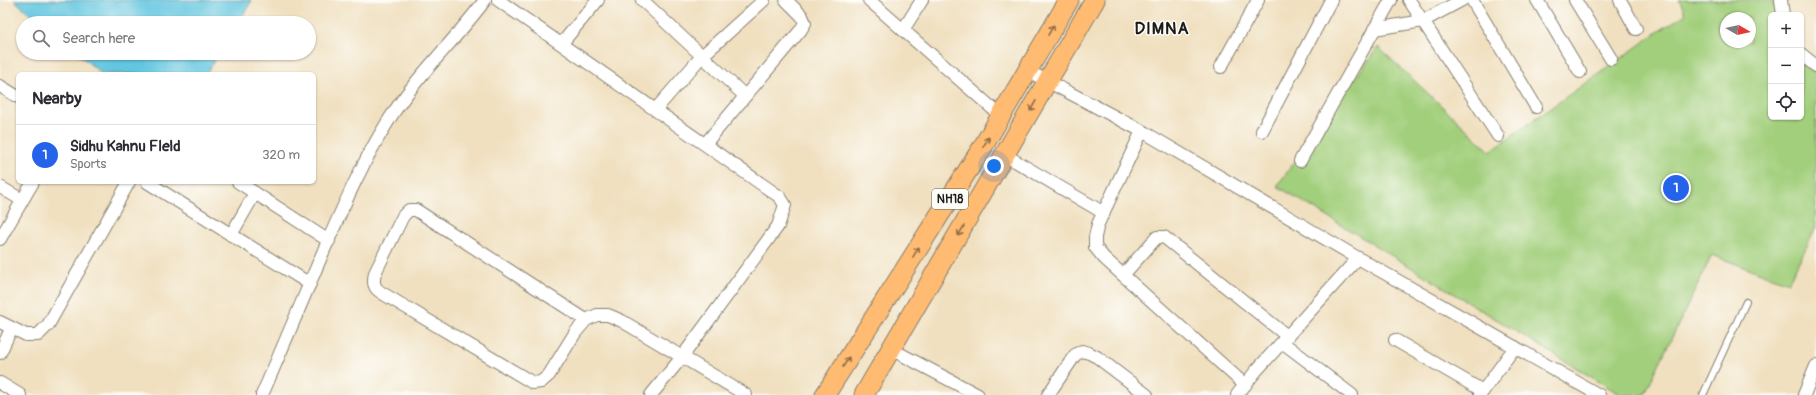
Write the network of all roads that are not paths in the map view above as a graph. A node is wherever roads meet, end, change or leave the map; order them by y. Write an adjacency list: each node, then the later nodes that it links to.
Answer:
1 (485, 0): 57 (street)
2 (498, 0): 26 (street)
3 (598, 0): 26 (street)
4 (642, 0): 27 (street)
5 (764, 0): 27 (street)
6 (786, 0): 36 (street)
7 (870, 0): 25 (street)
8 (922, 0): 25 (street)
9 (1069, 0): 32 (highway, NH18, one-way to 9)
10 (1095, 0): 34 (highway, NH18)
11 (1258, 0): 31 (street)
12 (1331, 0): 41 (street)
13 (1390, 0): 23 (street)
14 (1409, 0): 22 (street)
15 (1462, 0): 22 (street)
16 (1472, 0): 38 (street)
17 (1537, 0): 33 (street)
18 (1575, 0): 29 (street)
19 (1620, 0): 24 (street)
20 (1782, 0): 21 (street)
21 (1783, 12)
22 (1423, 21): 23 (street); 43 (street)
23 (1374, 29): 46 (street)
24 (1636, 29)
25 (903, 30): 40 (street)
26 (562, 43): 39 (street)
27 (702, 56): 36 (street); 39 (street)
28 (1804, 56): 30 (street)
29 (1611, 59)
30 (1816, 66)
31 (1221, 67)
32 (1028, 72): 34 (street); 40 (highway, NH18)
33 (1580, 72)
34 (1047, 82): 42 (street); 45 (highway, NH18, one-way to 45)
35 (0, 86): 37 (street)
36 (745, 96): 44 (street)
37 (16, 97)
38 (1536, 107)
39 (656, 109): 44 (street)
40 (1001, 116): 79 (highway, NH18, one-way to 40)
41 (1262, 131)
42 (1142, 132): 54 (street); 58 (street)
43 (1498, 136)
44 (705, 144): 70 (street)
45 (1005, 155): 54 (street); 68 (highway, NH18, one-way to 68)
46 (1300, 161)
47 (32, 184): 53 (street)
48 (128, 184): 64 (street)
49 (150, 184): 55 (street)
50 (241, 184): 52 (street)
51 (0, 187): 53 (street)
52 (255, 193): 55 (street); 57 (street)
53 (22, 200): 56 (street)
54 (1104, 213): 59 (street)
55 (231, 234): 60 (street)
56 (0, 239)
57 (329, 240): 60 (street)
58 (1358, 258): 65 (street); 67 (street)
59 (1123, 275): 65 (street); 73 (street)
60 (310, 284): 76 (street)
61 (1746, 302): 87 (lane)
62 (586, 320): 62 (street); 70 (street)
63 (0, 322): 64 (street)
64 (11, 329): 69 (street)
65 (1285, 339): 73 (street); 85 (street)
66 (1395, 340): 74 (street)
67 (1515, 347): 74 (street); 86 (street)
68 (891, 349): 80 (highway, NH18); 81 (street)
69 (0, 353)
70 (682, 357): 77 (street); 78 (street)
71 (1816, 366): 88 (street)
72 (0, 383): 75 (street)
73 (1245, 384): 84 (street)
74 (1481, 393)
75 (20, 395)
76 (262, 395)
77 (651, 395)
78 (746, 395)
79 (826, 395)
80 (864, 395)
81 (978, 395)
82 (1048, 395): 83 (street)
83 (1147, 395)
84 (1237, 395)
85 (1352, 395)
86 (1599, 395)
87 (1703, 395)
88 (1804, 395)

